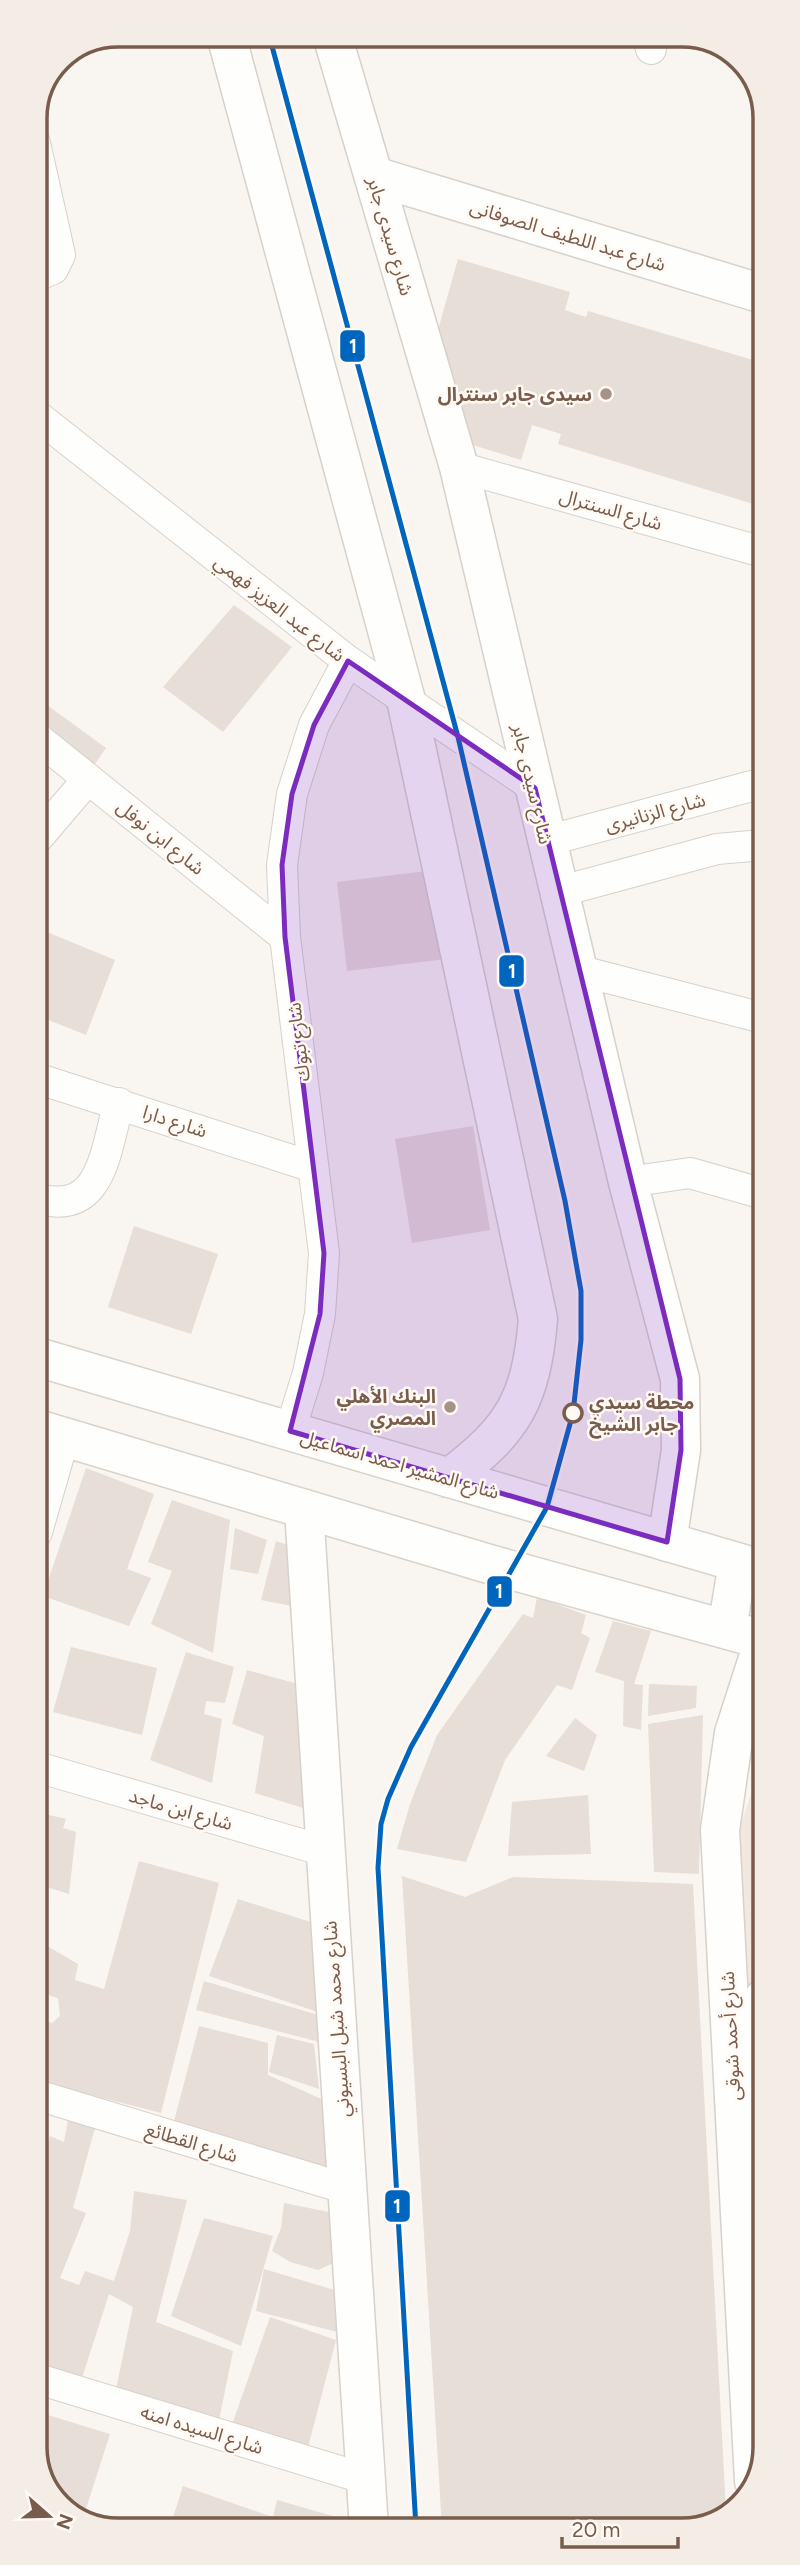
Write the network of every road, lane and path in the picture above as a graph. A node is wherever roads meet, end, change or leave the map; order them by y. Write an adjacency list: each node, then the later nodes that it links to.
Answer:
1 (229, 47): 11 (street)
2 (336, 47): 3 (street, شارع سيدى جابر)
3 (374, 176): 6 (street, شارع عبد اللطيف الصوفانى); 8 (street, شارع سيدى جابر)
4 (47, 196): 5 (street)
5 (47, 272)
6 (753, 291)
7 (47, 423): 10 (street, شارع عبد العزيز فهمي)
8 (459, 467): 9 (street, شارع السنترال); 15 (street, شارع سيدى جابر)
9 (753, 549)
10 (348, 661): 11 (street, شارع عبد العزيز فهمي); 20 (street, شارع تبوك)
11 (407, 705): 15 (street, شارع عبد العزيز فهمي); 33 (street)
12 (47, 746): 13 (street, شارع ابن نوفل)
13 (88, 779): 16 (street); 20 (street, شارع ابن نوفل)
14 (753, 786): 17 (street, شارع الزنانيرى)
15 (535, 788): 17 (street, شارع سيدى جابر)
16 (47, 826)
17 (546, 841): 19 (street, شارع سيدى جابر)
18 (753, 846): 19 (street)
19 (558, 891): 21 (street, شارع سيدى جابر)
20 (285, 937): 25 (street, شارع تبوك)
21 (576, 970): 22 (street); 26 (street, شارع سيدى جابر)
22 (753, 1015)
23 (47, 1081): 24 (street, شارع دارا)
24 (119, 1103): 25 (street, شارع دارا); 28 (street)
25 (313, 1167): 30 (street, شارع تبوك)
26 (628, 1182): 27 (street); 35 (street, شارع سيدى جابر)
27 (753, 1191)
28 (47, 1200)
29 (47, 1360): 30 (street, شارع المشير احمد اسماعيل)
30 (290, 1431): 33 (street, شارع المشير احمد اسماعيل)
31 (50, 1434): 32 (street); 34 (street)
32 (47, 1457)
33 (449, 1478): 35 (street, شارع المشير احمد اسماعيل)
34 (304, 1509): 37 (street); 41 (street, شارع محمد شبل البسيوني)
35 (667, 1542): 36 (street, شارع المشير احمد اسماعيل)
36 (751, 1567): 37 (street)
37 (727, 1629): 38 (street)
38 (753, 1636)
39 (753, 1673): 45 (street, شارع أحمد شوقى)
40 (47, 1770): 41 (street, شارع ابن ماجد)
41 (325, 1851): 43 (street, شارع محمد شبل البسيوني)
42 (47, 2098): 43 (street, شارع القطائع)
43 (347, 2189): 46 (street, شارع محمد شبل البسيوني)
44 (47, 2382): 46 (street, شارع السيده امنه)
45 (752, 2451)
46 (366, 2479): 47 (street, شارع محمد شبل البسيوني)
47 (368, 2518)

